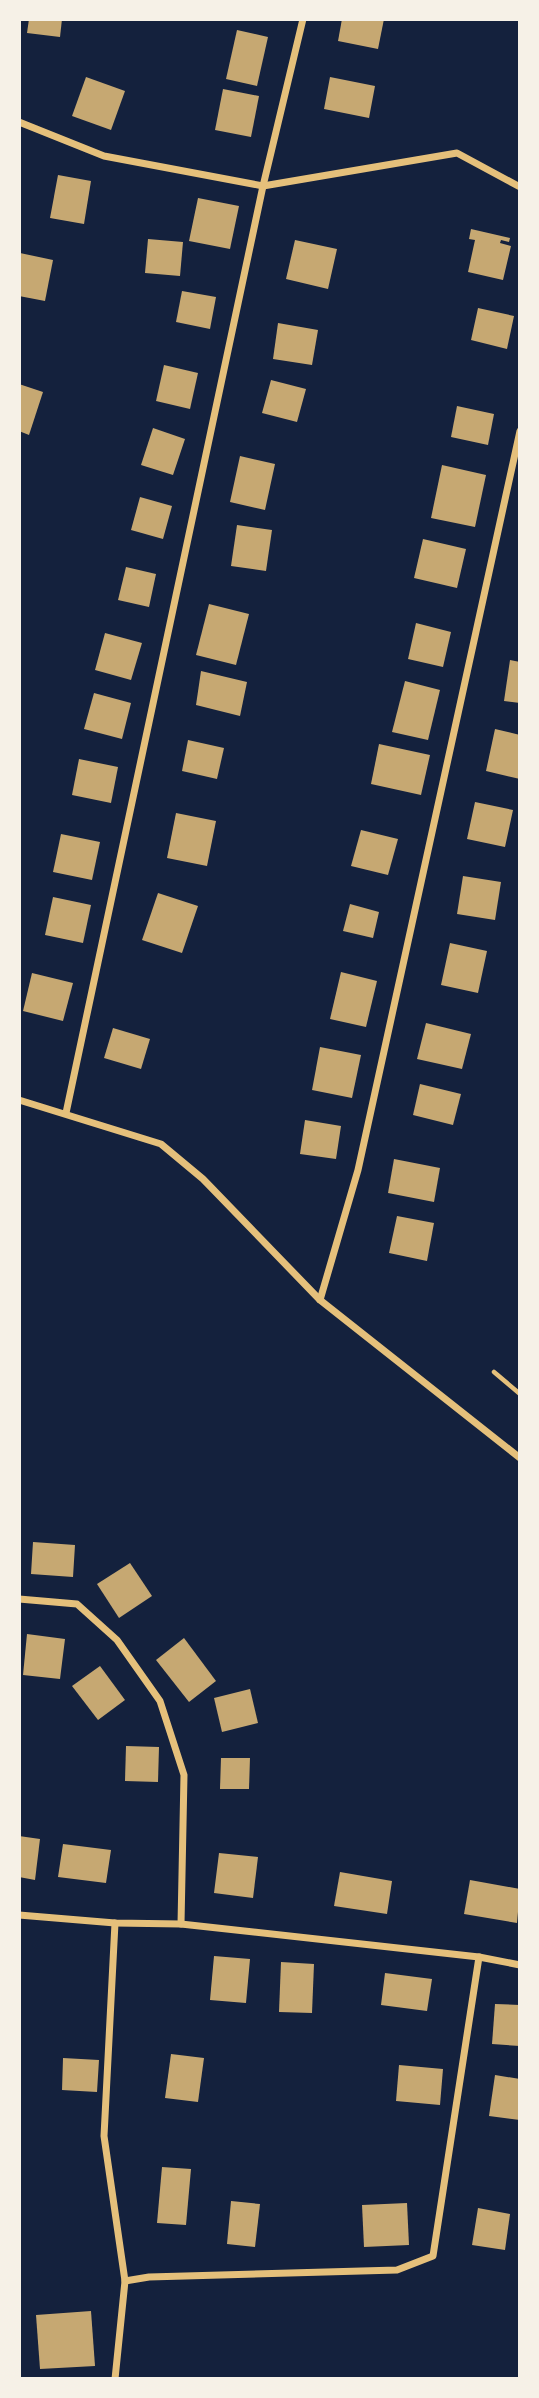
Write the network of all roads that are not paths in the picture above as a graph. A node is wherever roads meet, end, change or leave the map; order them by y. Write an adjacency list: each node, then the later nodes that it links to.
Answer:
1 (303, 19): 3 (street)
2 (19, 122): 3 (street)
3 (263, 186): 4 (street); 7 (street)
4 (520, 187)
5 (520, 431): 8 (street)
6 (19, 1100): 7 (street)
7 (66, 1113): 8 (street)
8 (320, 1300): 11 (street)
9 (494, 1372): 10 (lane)
10 (520, 1394)
11 (520, 1458)
12 (19, 1600): 15 (street)
13 (19, 1915): 14 (street)
14 (115, 1923): 15 (street); 18 (street)
15 (181, 1924): 16 (street)
16 (479, 1957): 17 (street); 18 (street)
17 (520, 1965)
18 (125, 2281): 19 (street)
19 (115, 2379)

